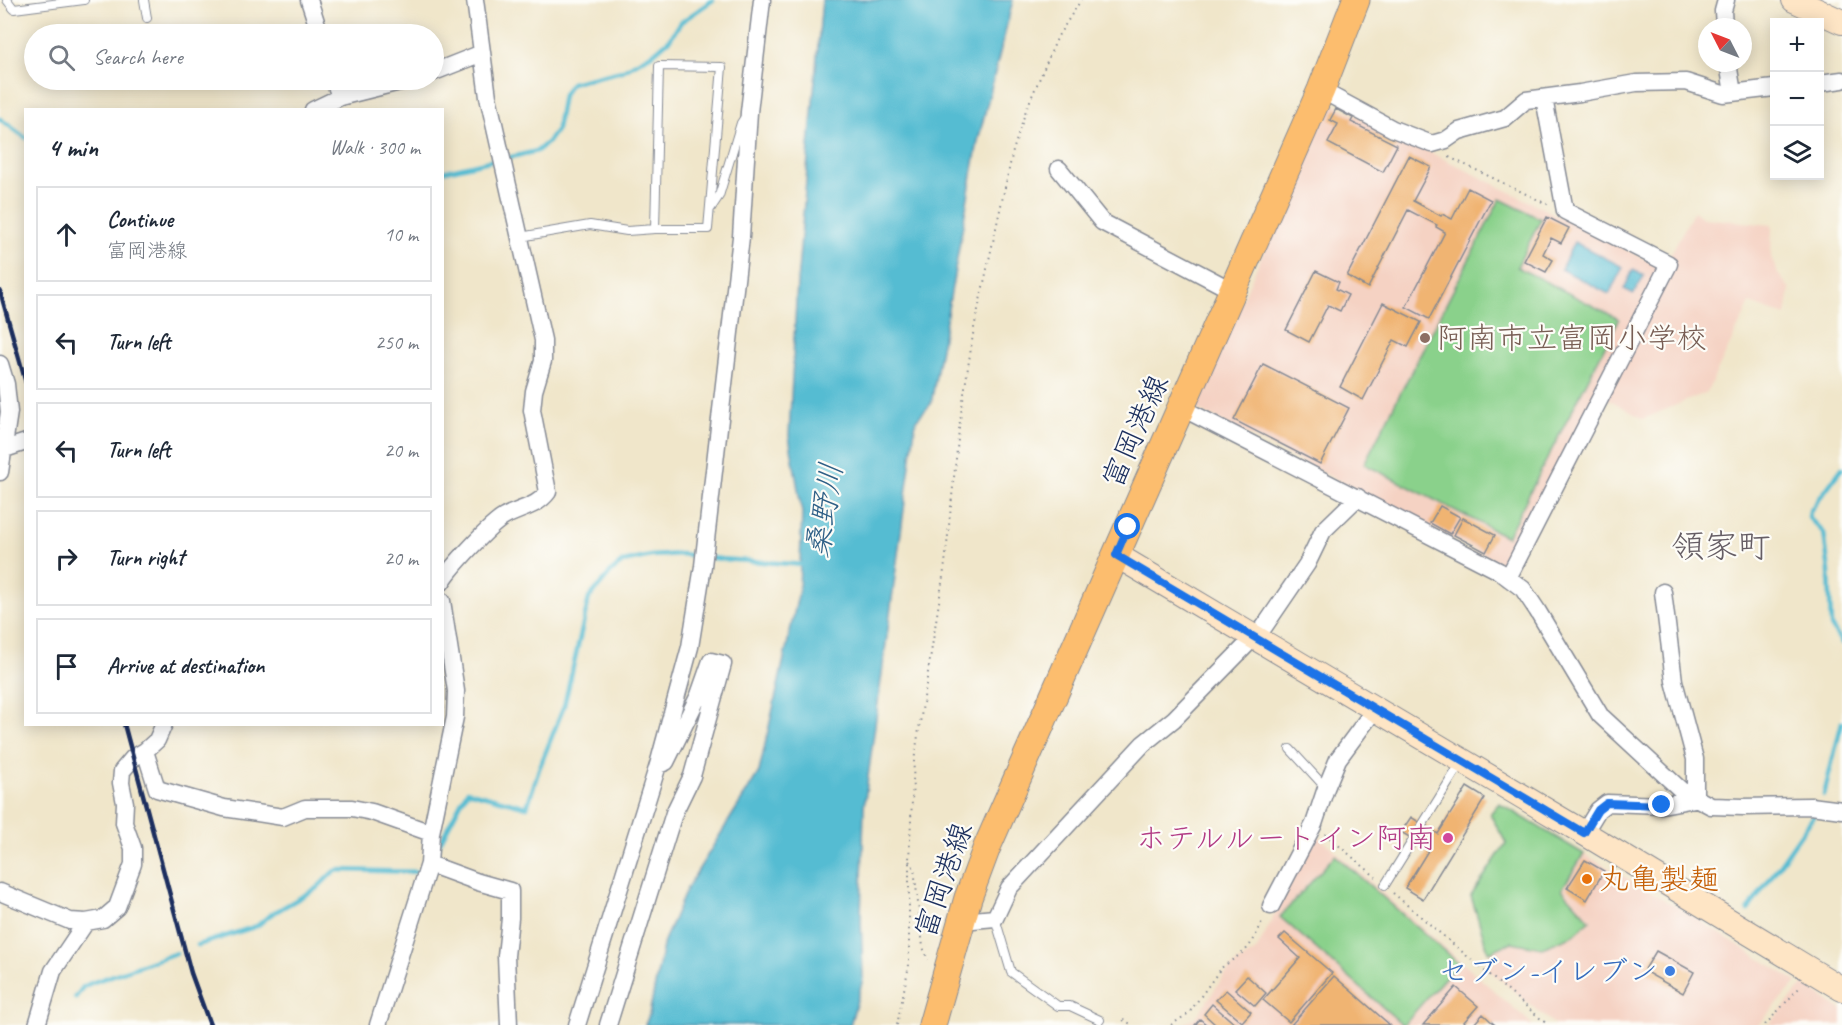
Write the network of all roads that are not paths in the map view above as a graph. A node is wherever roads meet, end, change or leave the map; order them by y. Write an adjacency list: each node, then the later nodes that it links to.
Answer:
1 (7, 0): 2 (lane)
2 (84, 0)
3 (144, 0): 10 (lane)
4 (309, 0): 13 (street)
5 (475, 0): 14 (street)
6 (762, 0): 27 (street)
7 (1356, 0): 22 (main road, 富岡港線)
8 (1726, 0): 11 (street)
9 (1794, 0): 12 (street)
10 (147, 18)
11 (1723, 18)
12 (1842, 22)
13 (317, 24)
14 (482, 53): 15 (street); 31 (street)
15 (444, 68)
16 (1730, 72): 23 (street)
17 (1842, 80): 18 (street)
18 (1824, 82)
19 (1770, 88): 23 (street)
20 (338, 90): 24 (street)
21 (368, 90): 24 (street)
22 (1321, 90): 25 (street); 32 (main road, 富岡港線)
23 (1733, 93): 25 (street)
24 (340, 97): 26 (street)
25 (1544, 98): 41 (street)
26 (317, 108)
27 (750, 112): 29 (lane); 50 (street)
28 (1059, 169): 32 (street)
29 (710, 208): 30 (lane); 30 (lane)
30 (655, 229): 31 (lane)
31 (520, 237): 40 (street)
32 (1233, 291): 34 (main road, 富岡港線)
33 (0, 364): 36 (street)
34 (1182, 408): 38 (street); 39 (main road, 富岡港線)
35 (24, 443): 36 (street)
36 (5, 449): 37 (street)
37 (0, 472)
38 (1358, 497): 41 (street); 44 (street)
39 (1116, 555): 44 (street); 61 (main road, 富岡港線)
40 (444, 578)
41 (1508, 578): 52 (street)
42 (1663, 592): 52 (street)
43 (444, 614): 54 (street)
44 (1254, 637): 45 (street); 60 (street)
45 (1375, 709): 49 (street); 51 (street)
46 (163, 726): 48 (street)
47 (1290, 749): 51 (lane)
48 (146, 752): 54 (street); 62 (street)
49 (1462, 761): 55 (street); 57 (lane)
50 (658, 765): 68 (street); 69 (street)
51 (1326, 788): 59 (street)
52 (1695, 799): 53 (street); 55 (street)
53 (1842, 810)
54 (431, 833): 56 (street)
55 (1584, 833): 63 (street)
56 (429, 864): 66 (street); 67 (street)
57 (1385, 885)
58 (0, 891): 62 (street)
59 (1270, 906)
60 (995, 918): 61 (street); 64 (lane)
61 (962, 921): 70 (main road, 富岡港線)
62 (86, 922): 65 (street)
63 (1842, 989)
64 (1100, 1020)
65 (37, 1025)
66 (378, 1025)
67 (509, 1025)
68 (577, 1025)
69 (608, 1025)
70 (932, 1025)

